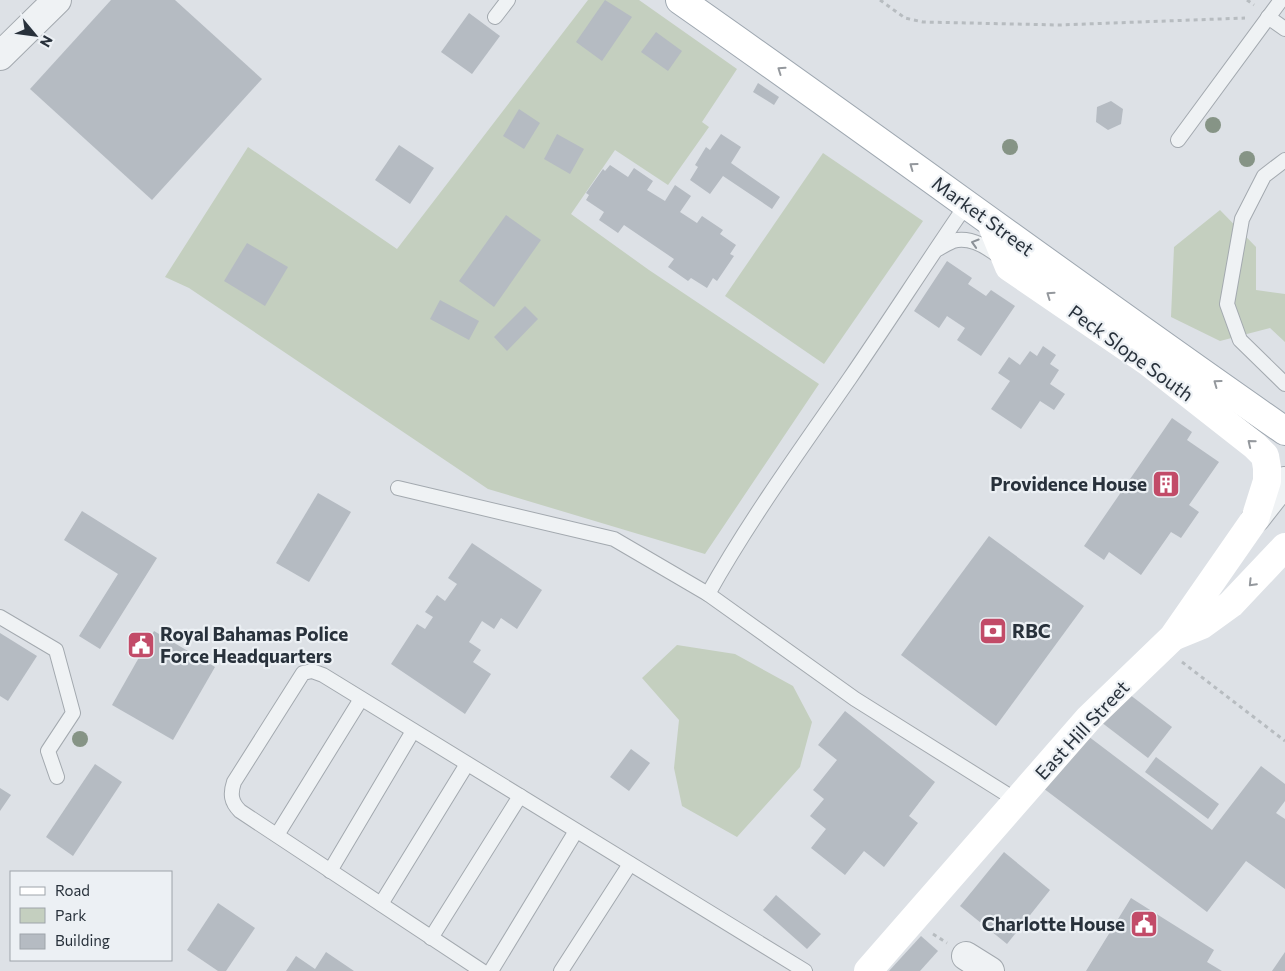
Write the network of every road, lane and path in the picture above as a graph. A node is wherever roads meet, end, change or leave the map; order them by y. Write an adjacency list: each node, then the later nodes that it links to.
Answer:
1 (57, 0): 9 (street)
2 (508, 0): 7 (lane)
3 (680, 0): 12 (main road, Market Street, one-way to 3)
4 (880, 0): 6 (path)
5 (1281, 0): 6 (lane)
6 (1268, 16): 8 (lane); 10 (lane)
7 (495, 17)
8 (1285, 29)
9 (0, 56)
10 (1178, 140)
11 (1285, 160): 16 (lane)
12 (966, 205): 13 (main road, Market Street); 14 (lane)
13 (992, 223): 15 (main road); 17 (main road, Market Street, one-way to 13)
14 (935, 250): 15 (lane, Peck Slope South, one-way to 14); 22 (lane)
15 (1009, 267): 20 (main road, Peck Slope South, one-way to 15)
16 (1285, 384)
17 (1285, 431)
18 (1285, 481): 20 (street, East Hill Street)
19 (398, 488): 22 (lane)
20 (1255, 519): 24 (main road, East Hill Street)
21 (1285, 547): 24 (main road, one-way to 24)
22 (708, 594): 32 (lane)
23 (0, 617): 30 (lane)
24 (1173, 637): 32 (main road, East Hill Street)
25 (1196, 673): 28 (path)
26 (361, 699): 27 (lane); 34 (lane); 34 (lane)
27 (413, 731): 29 (lane); 36 (lane)
28 (1285, 741)
29 (467, 764): 31 (lane); 37 (lane)
30 (57, 777)
31 (520, 796): 33 (lane); 39 (lane)
32 (1016, 800): 38 (main road, East Hill Street)
33 (576, 830): 35 (lane); 42 (lane)
34 (277, 835): 36 (lane)
35 (630, 864): 43 (lane); 44 (lane)
36 (330, 870): 37 (lane)
37 (381, 904): 39 (lane)
38 (912, 919): 40 (path); 45 (main road, East Hill Street)
39 (431, 938): 41 (lane)
40 (966, 956): 46 (street)
41 (482, 971)
42 (491, 971)
43 (561, 971)
44 (805, 971)
45 (868, 971)
46 (990, 971)

